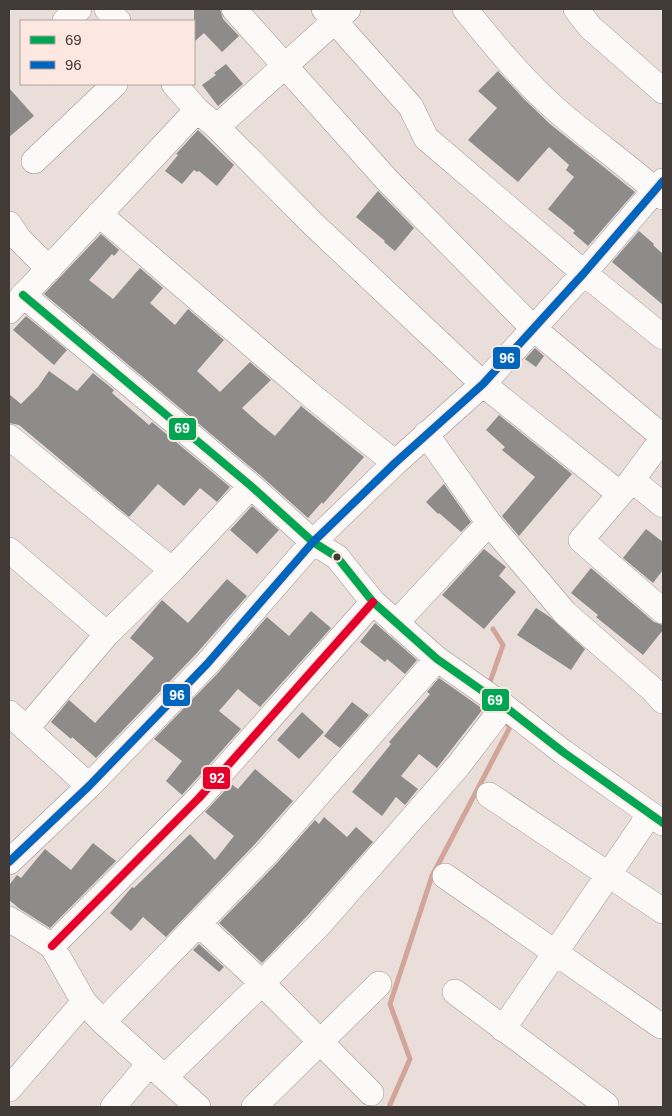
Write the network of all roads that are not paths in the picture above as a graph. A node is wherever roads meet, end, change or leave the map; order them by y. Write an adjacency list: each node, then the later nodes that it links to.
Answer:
1 (79, 9): 7 (street)
2 (106, 9): 8 (street)
3 (234, 9): 9 (street)
4 (465, 9): 16 (street)
5 (576, 9): 12 (street)
6 (335, 13): 9 (street); 20 (street)
7 (66, 20)
8 (117, 20)
9 (286, 66): 14 (street); 22 (street)
10 (115, 85): 15 (street)
11 (175, 85): 13 (street)
12 (663, 91)
13 (197, 110): 14 (street); 17 (street)
14 (217, 127): 24 (street)
15 (34, 161)
16 (660, 189): 20 (street)
17 (98, 214): 19 (street); 28 (street)
18 (9, 224): 19 (street)
19 (49, 269): 21 (street)
20 (584, 273): 22 (street); 23 (street)
21 (16, 303): 29 (street)
22 (533, 328): 24 (street); 27 (street)
23 (663, 337)
24 (483, 384): 25 (street); 30 (street)
25 (426, 434): 28 (street); 32 (street)
26 (9, 437): 35 (street)
27 (663, 438): 30 (street)
28 (395, 463): 33 (street)
29 (251, 486): 33 (street); 35 (street)
30 (626, 487): 31 (street); 37 (street)
31 (663, 505)
32 (489, 523): 38 (street); 41 (street)
33 (313, 542): 36 (street); 44 (street)
34 (10, 554): 39 (street)
35 (172, 570): 39 (street)
36 (373, 602): 38 (street); 53 (street)
37 (663, 611)
38 (396, 622): 40 (street)
39 (107, 634): 43 (street)
40 (437, 659): 42 (street); 52 (street)
41 (663, 701)
42 (494, 704): 46 (street); 55 (street)
43 (17, 721): 44 (street)
44 (89, 786): 47 (street)
45 (490, 795): 48 (street)
46 (657, 818): 48 (street)
47 (9, 862)
48 (609, 874): 50 (street); 54 (street)
49 (445, 876): 54 (street)
50 (663, 911)
51 (9, 919): 53 (street)
52 (198, 924): 55 (street); 59 (street)
53 (52, 946): 58 (street)
54 (554, 953): 60 (street); 61 (street)
55 (262, 983): 62 (street); 63 (street)
56 (379, 984): 62 (street)
57 (455, 992): 61 (street)
58 (84, 1002): 59 (street); 64 (street)
59 (103, 1022): 63 (street)
60 (661, 1026)
61 (503, 1029): 66 (street)
62 (320, 1042): 65 (street); 69 (street)
63 (157, 1070): 67 (street); 68 (street)
64 (9, 1089)
65 (371, 1093)
66 (592, 1102)
67 (113, 1107)
68 (198, 1107)
69 (254, 1107)

